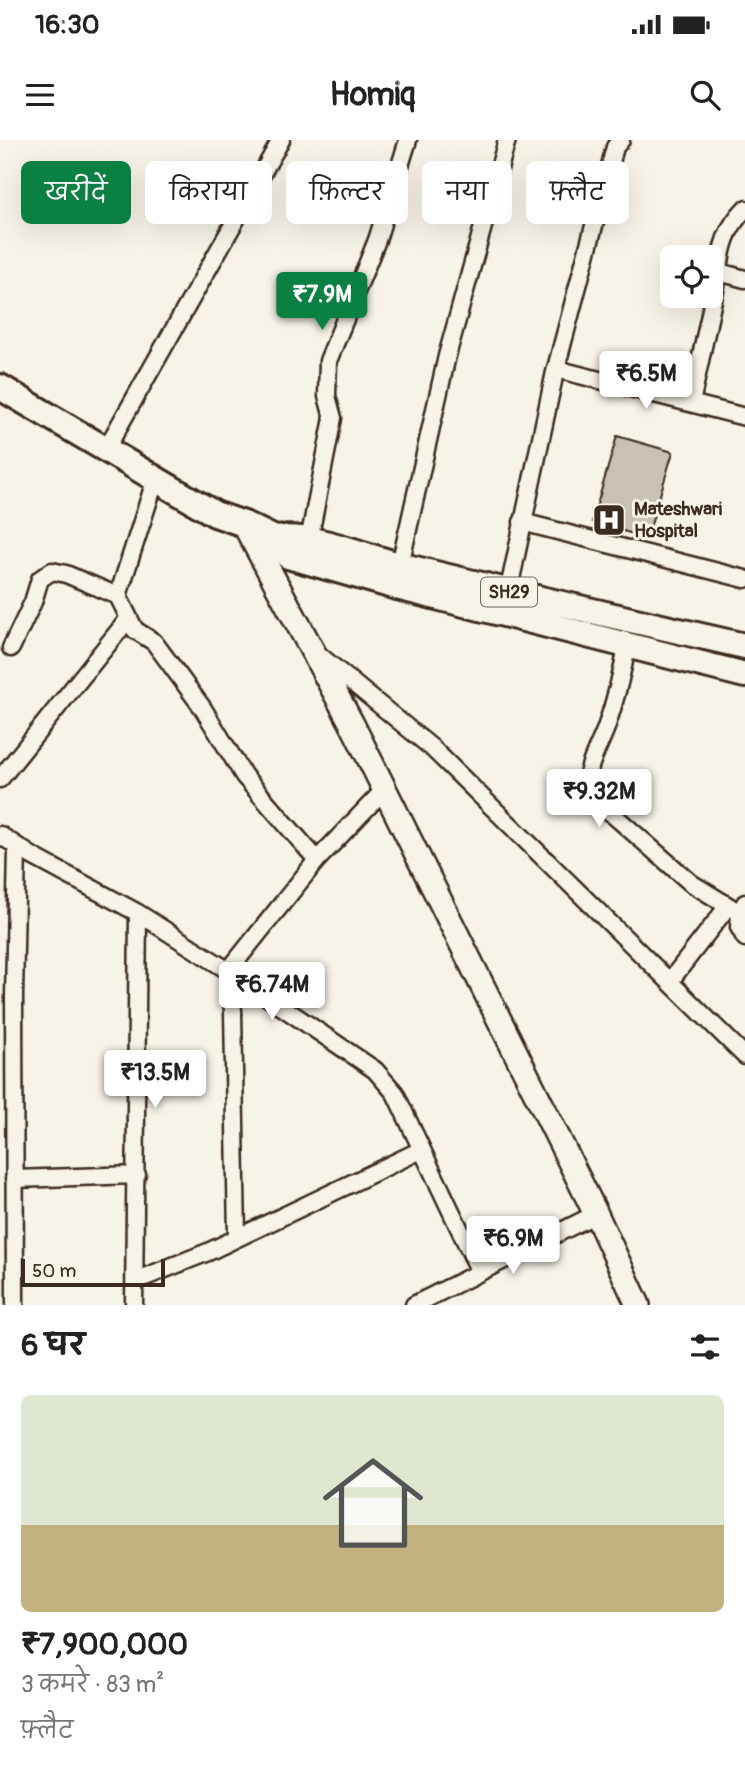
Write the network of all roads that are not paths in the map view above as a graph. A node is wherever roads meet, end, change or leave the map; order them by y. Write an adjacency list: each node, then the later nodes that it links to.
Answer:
1 (281, 140): 14 (street)
2 (408, 140): 19 (street)
3 (507, 140): 20 (street)
4 (621, 140): 10 (street)
5 (745, 209): 6 (street)
6 (723, 245)
7 (723, 273): 8 (street)
8 (745, 279)
9 (711, 308): 12 (street)
10 (556, 369): 12 (street); 16 (street)
11 (0, 387): 14 (main road, SH29)
12 (691, 403): 13 (street)
13 (745, 416)
14 (106, 449): 15 (main road, SH29)
15 (156, 478): 17 (main road, SH29); 22 (street)
16 (522, 523): 21 (street); 23 (street)
17 (244, 524): 18 (main road, SH29); 28 (street)
18 (275, 539): 19 (main road, SH29); 23 (main road)
19 (309, 540): 20 (main road, SH29)
20 (400, 565): 23 (main road, SH29)
21 (745, 579)
22 (118, 596): 24 (street); 27 (street)
23 (506, 603): 25 (main road); 26 (main road, SH29)
24 (129, 618): 30 (street); 34 (street)
25 (627, 646): 29 (main road); 35 (street)
26 (745, 646)
27 (11, 648)
28 (312, 649): 31 (street); 39 (street)
29 (745, 675)
30 (0, 779)
31 (384, 790): 34 (street); 44 (street)
32 (0, 835): 33 (street)
33 (17, 846): 36 (street); 43 (street)
34 (317, 860): 38 (street)
35 (738, 907): 37 (street); 39 (street)
36 (138, 913): 38 (street); 42 (street)
37 (745, 938)
38 (229, 970): 41 (street); 45 (street)
39 (670, 982): 40 (street)
40 (745, 1056)
41 (421, 1150): 45 (street); 46 (street)
42 (137, 1175): 43 (street); 47 (street)
43 (14, 1179): 48 (street)
44 (596, 1214): 46 (street); 51 (street)
45 (237, 1238): 47 (street)
46 (480, 1272): 50 (street)
47 (135, 1281): 49 (street)
48 (15, 1305)
49 (134, 1305)
50 (414, 1305)
51 (638, 1305)

